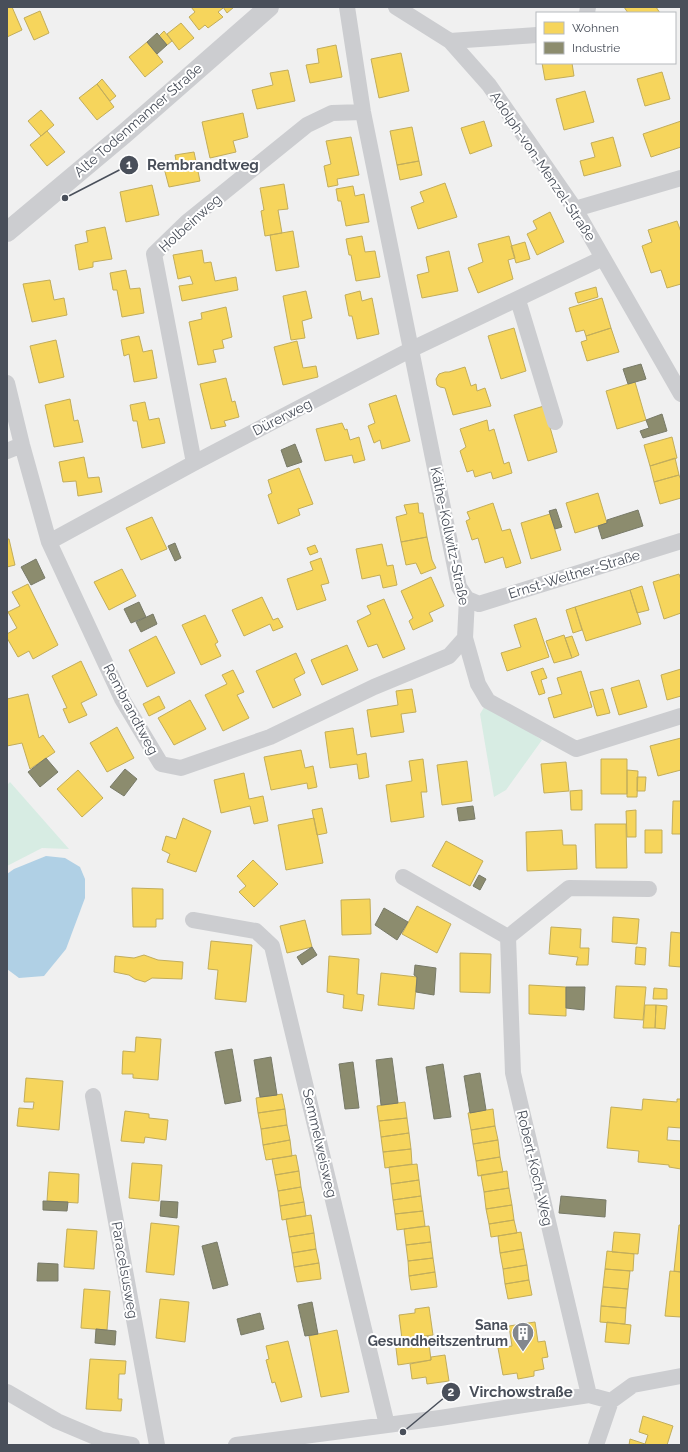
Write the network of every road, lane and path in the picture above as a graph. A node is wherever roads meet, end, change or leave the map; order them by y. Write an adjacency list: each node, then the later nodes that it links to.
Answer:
1 (269, 7): 9 (street, Alte Todenmanner Straße)
2 (347, 7): 6 (street)
3 (396, 7): 5 (street, Adolph-von-Menzel-Straße)
4 (536, 35): 5 (street)
5 (450, 41): 8 (street, Adolph-von-Menzel-Straße)
6 (363, 112): 12 (street); 18 (street, Holbeinweg)
7 (681, 178): 8 (street)
8 (575, 209): 10 (street, Adolph-von-Menzel-Straße)
9 (7, 232)
10 (603, 258): 11 (street, Dürerweg); 14 (street, Adolph-von-Menzel-Straße)
11 (518, 300): 12 (street, Dürerweg); 15 (street)
12 (410, 350): 18 (street, Dürerweg); 21 (street, Käthe-Kollwitz-Straße)
13 (7, 383): 16 (street, Rembrandtweg)
14 (681, 394)
15 (556, 422)
16 (22, 445): 17 (street); 20 (street, Rembrandtweg)
17 (7, 451)
18 (194, 463): 20 (street, Dürerweg)
19 (681, 541): 21 (street, Ernst-Weltner-Straße)
20 (49, 542): 23 (street, Rembrandtweg)
21 (466, 599): 22 (street, Käthe-Kollwitz-Straße)
22 (465, 638): 23 (street, Rembrandtweg); 24 (street, Käthe-Kollwitz-Straße)
23 (449, 656): 24 (street)
24 (472, 664): 25 (street, Käthe-Kollwitz-Straße)
25 (681, 716)
26 (403, 877): 29 (street)
27 (649, 889): 29 (street)
28 (192, 920): 35 (street, Semmelweisweg)
29 (508, 937): 33 (street, Robert-Koch-Weg)
30 (93, 1096): 37 (street, Paracelsusweg)
31 (681, 1376): 34 (street)
32 (7, 1392): 36 (street)
33 (589, 1395): 34 (street); 35 (street)
34 (612, 1402): 39 (street)
35 (387, 1425): 38 (street)
36 (132, 1445)
37 (157, 1445)
38 (236, 1445)
39 (596, 1445)

